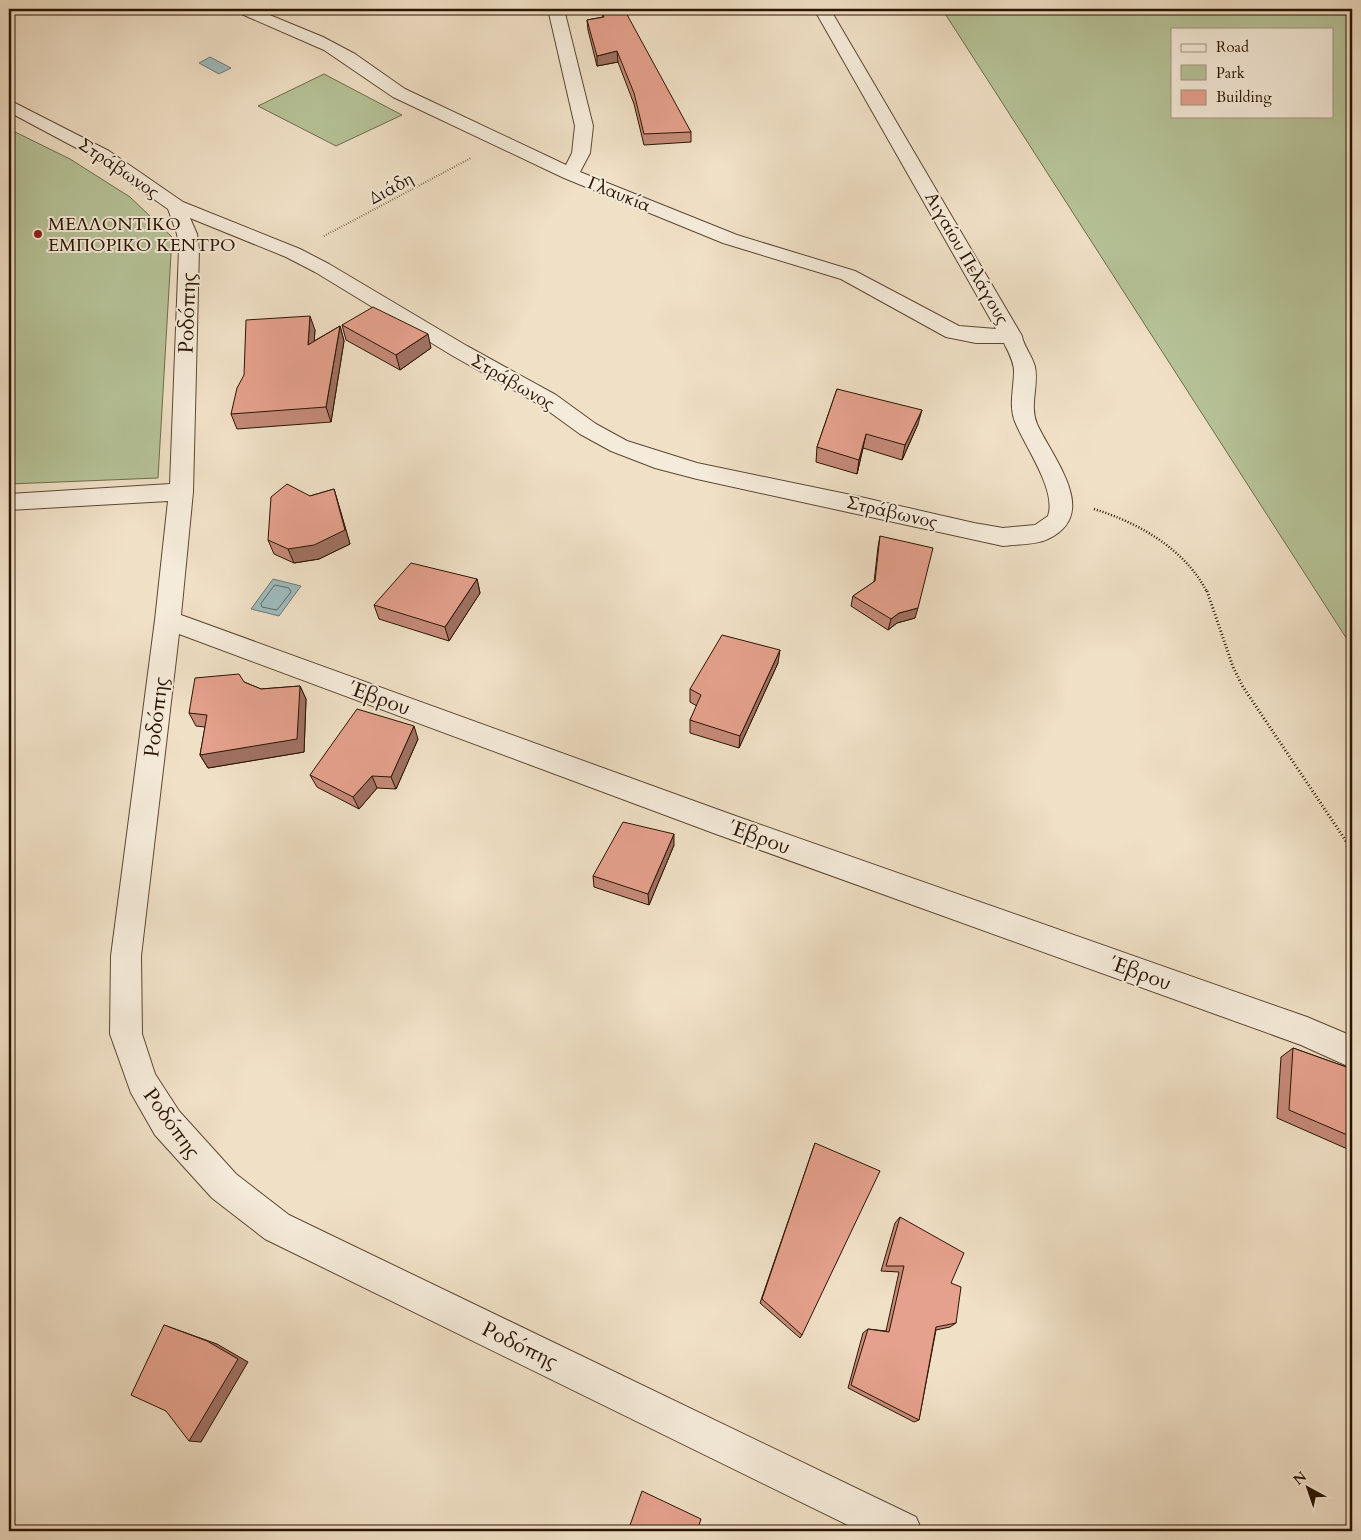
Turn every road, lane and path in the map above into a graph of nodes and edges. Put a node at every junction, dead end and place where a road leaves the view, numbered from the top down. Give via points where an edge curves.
1 (242, 9) edge
2 (556, 9) edge
3 (822, 9) edge
4 (9, 105) edge
5 (500, 142) junction
6 (570, 174) junction
7 (176, 206) junction
8 (293, 253) junction
9 (1012, 336) junction
10 (180, 492) junction
11 (9, 502) edge
12 (1060, 512) junction
13 (168, 620) junction
14 (1352, 850) edge
15 (1352, 1052) edge
16 (902, 1531) edge

1 - 5 street, Γλαυκία via 329,46 398,94
2 - 6 street via 584,126 581,153
3 - 9 street, Αιγαίου Πελάγους
4 - 7 street, Στράβωνος via 103,155
5 - 6 street, Γλαυκία
5 - 8 path, Διάδη
6 - 9 street, Γλαυκία via 730,239 836,270 953,332
7 - 8 street, Στράβωνος
7 - 10 street, Ροδόπης via 189,249
8 - 12 street, Στράβωνος via 530,389 588,429 638,454 697,471 982,534 1004,537 1030,535 1040,532
9 - 12 street, Αιγαίου Πελάγους via 1025,369 1022,410 1057,484
10 - 11 street
10 - 13 street, Ροδόπης
12 - 14 path via 1116,514 1155,535 1190,566 1211,600 1242,684
13 - 15 street, Έβρου via 717,822 1307,1032
13 - 16 street, Ροδόπης via 126,956 125,1016 126,1034 142,1082 167,1123 224,1186 277,1227

